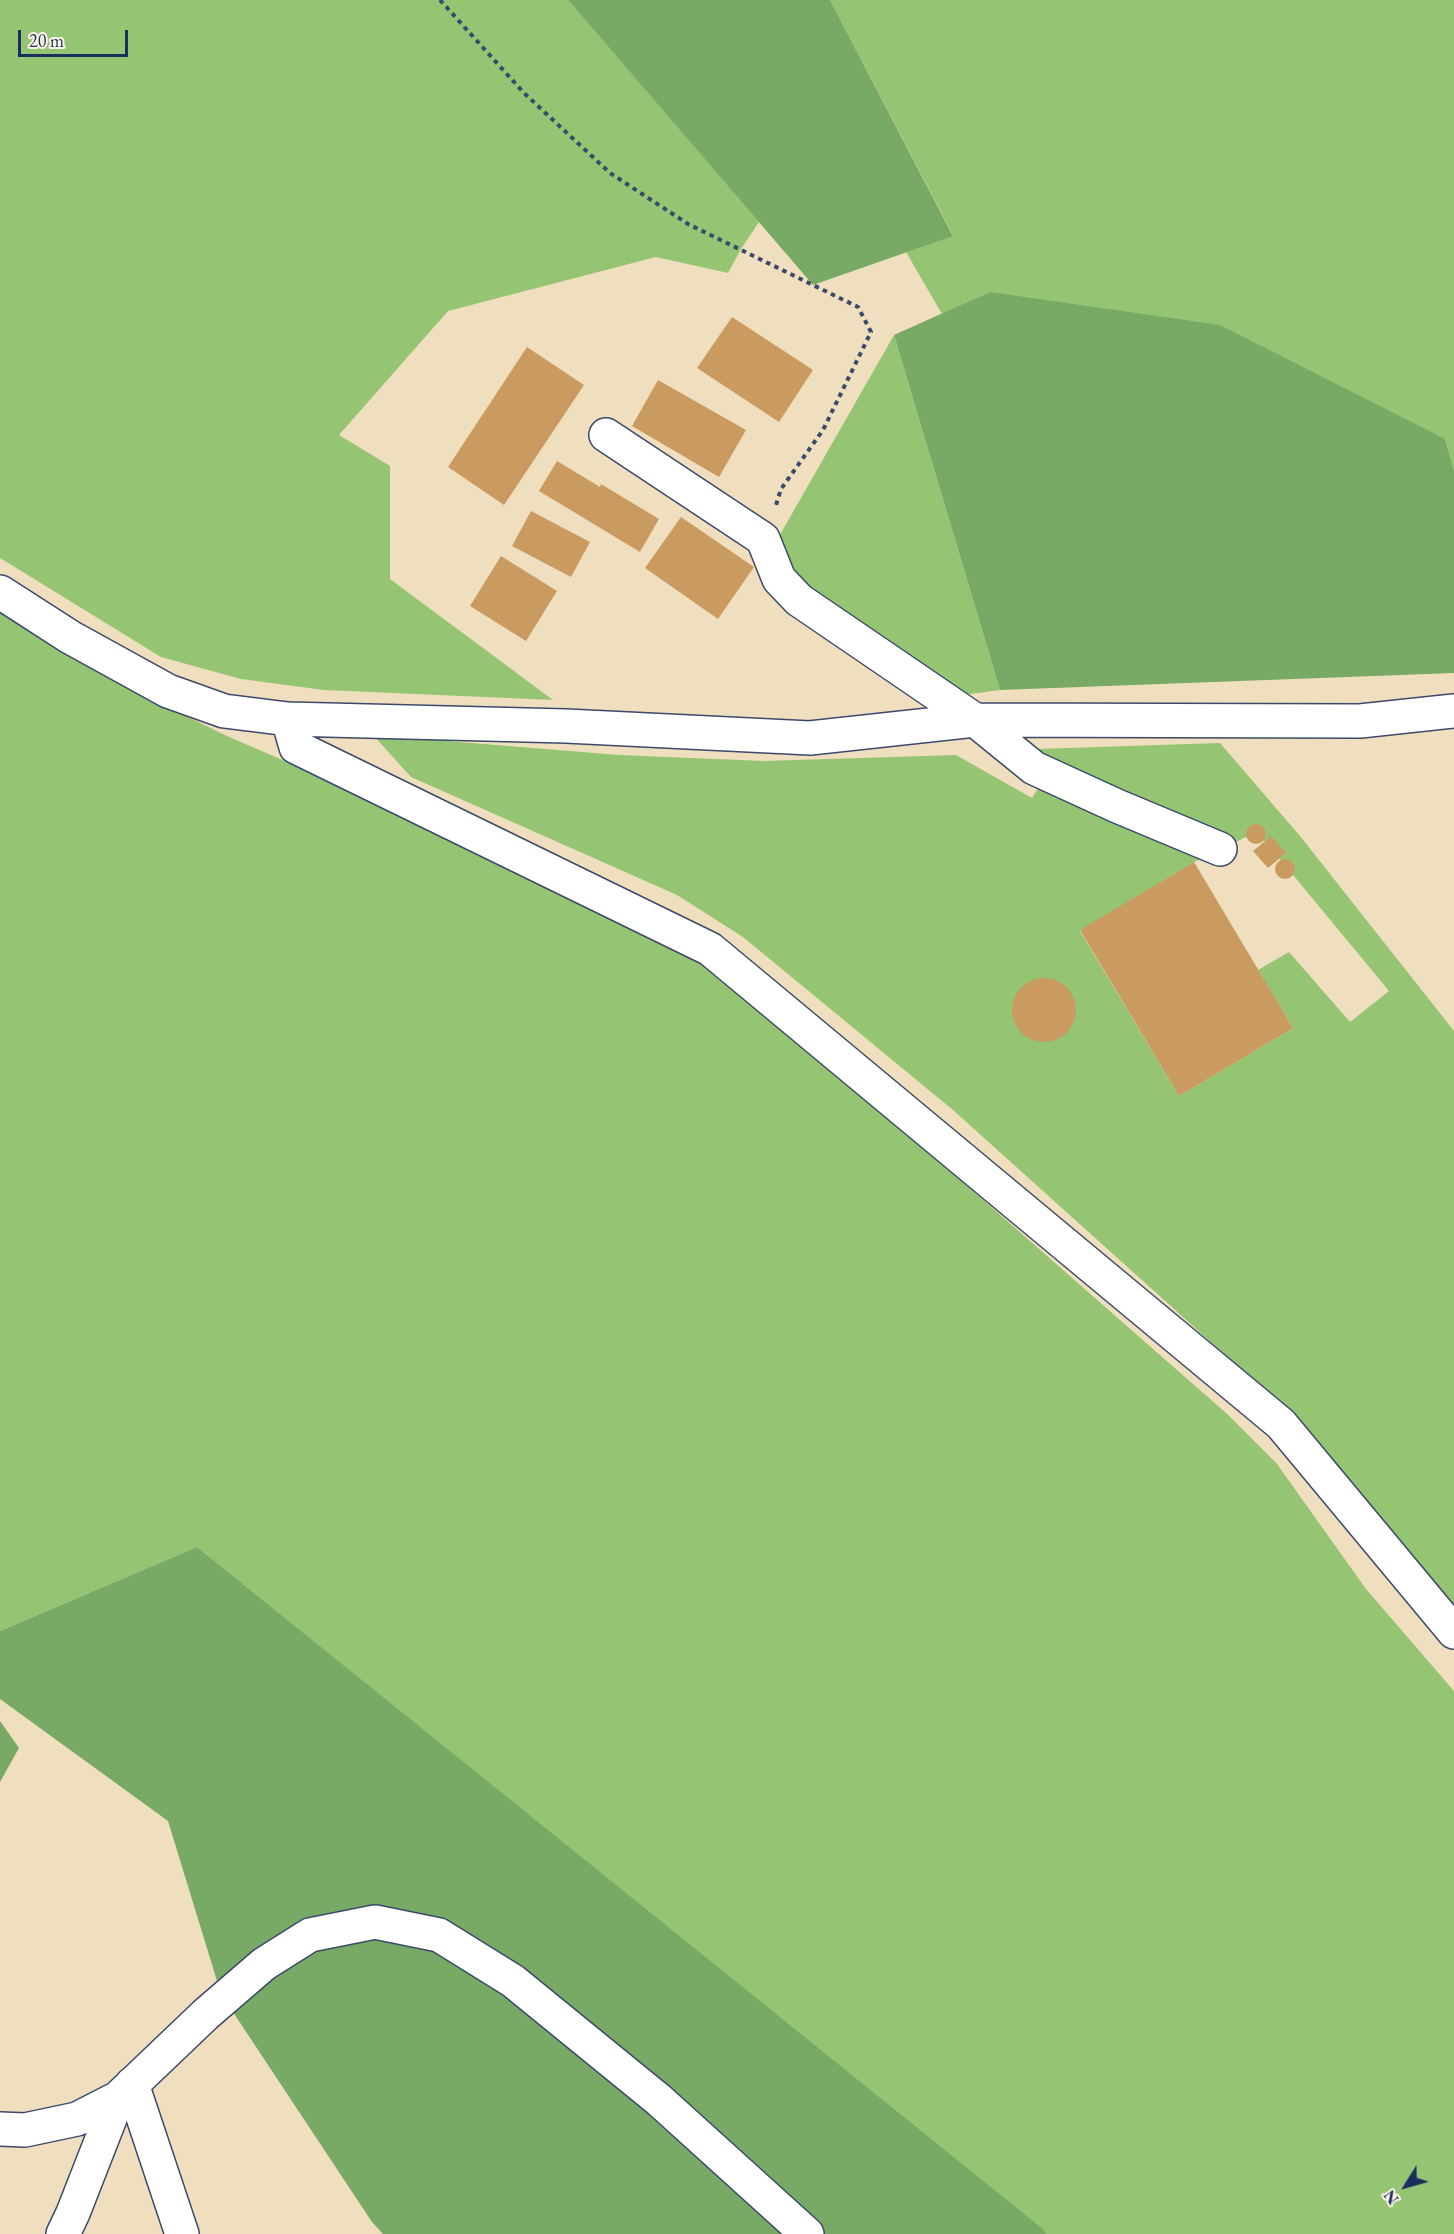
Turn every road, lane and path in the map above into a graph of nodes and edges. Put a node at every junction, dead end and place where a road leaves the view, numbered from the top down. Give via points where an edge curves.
1 (440, 0) edge
2 (606, 435) dead end
3 (763, 539) junction
4 (0, 592) edge
5 (1454, 711) edge
6 (288, 719) junction
7 (975, 720) junction
8 (1220, 849) dead end
9 (1454, 1632) edge
10 (125, 2091) junction
11 (0, 2129) edge
12 (63, 2234) edge
13 (182, 2234) edge
14 (807, 2234) edge

1 - 3 path via 524,93 610,174 688,224 858,307 871,332 823,430 781,489
2 - 3 street
3 - 7 street via 779,579 799,600
4 - 6 street via 70,637 168,691 224,711
5 - 7 street via 1360,721
6 - 7 street via 566,726 810,738
6 - 9 street via 296,747 710,950 1281,1424
7 - 8 street via 1034,768
10 - 11 street via 77,2119 25,2130
10 - 12 street
10 - 13 street
10 - 14 street via 255,1971 310,1935 375,1922 439,1935 513,1981 659,2100

